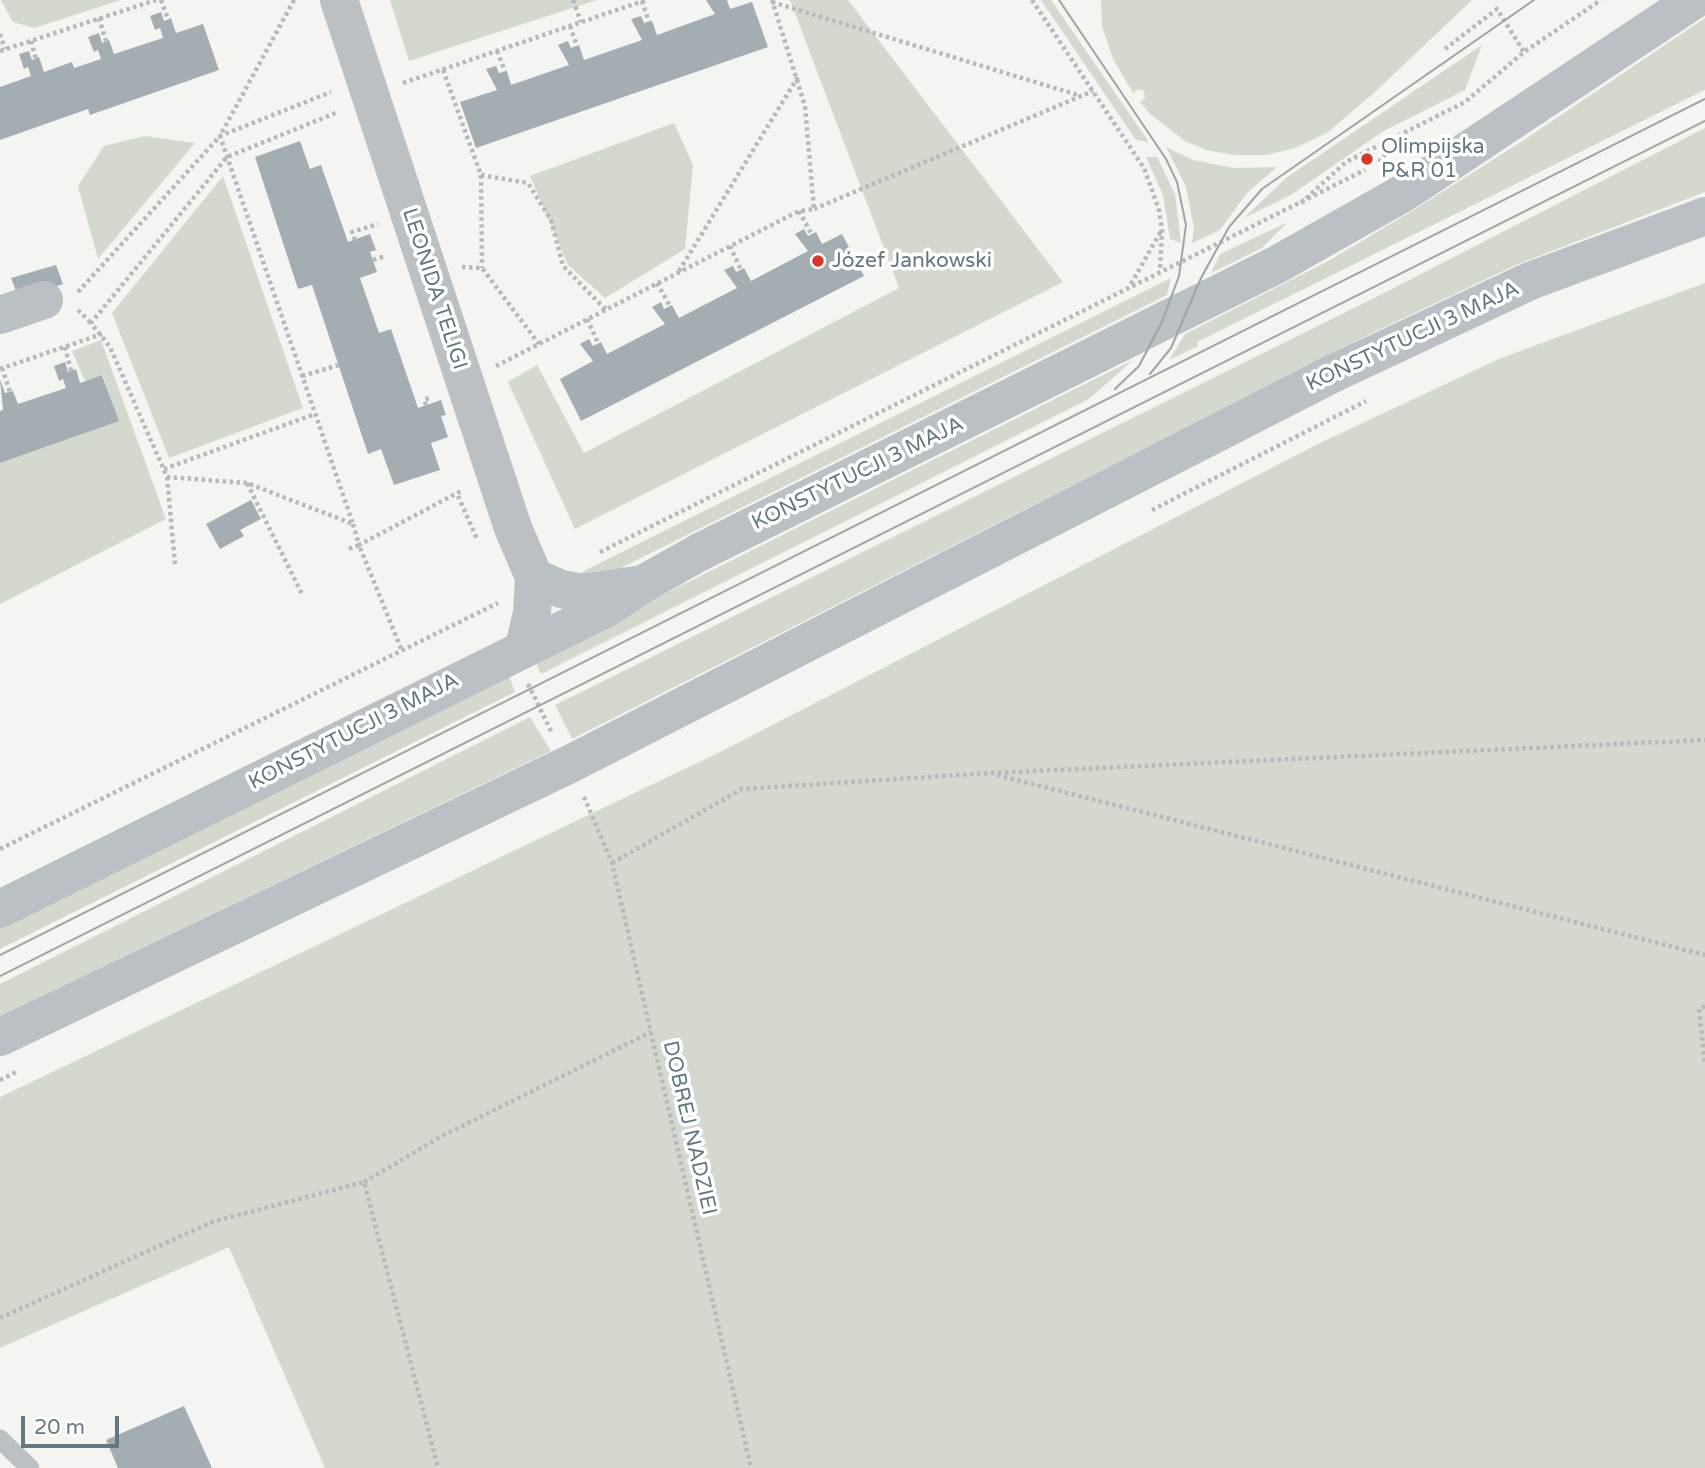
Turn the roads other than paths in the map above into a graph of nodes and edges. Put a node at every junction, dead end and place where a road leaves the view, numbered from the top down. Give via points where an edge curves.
1 (339, 0) edge
2 (1694, 0) edge
3 (1705, 216) edge
4 (44, 300) road end
5 (0, 314) edge
6 (534, 577) junction
7 (643, 584) junction
8 (518, 650) junction
9 (0, 909) edge
10 (0, 1037) edge
11 (0, 1439) edge
12 (30, 1468) edge

1 - 6 street, LEONIDA TELIGI via 513,528
2 - 7 street, KONSTYTUCJI 3 MAJA via 1405,192 1311,246
3 - 10 street, KONSTYTUCJI 3 MAJA via 1530,281 1332,374 576,782
4 - 5 street
6 - 7 street via 576,593
6 - 8 street, LEONIDA TELIGI via 532,613
7 - 8 street, KONSTYTUCJI 3 MAJA via 607,608
8 - 9 street, KONSTYTUCJI 3 MAJA
11 - 12 lane

